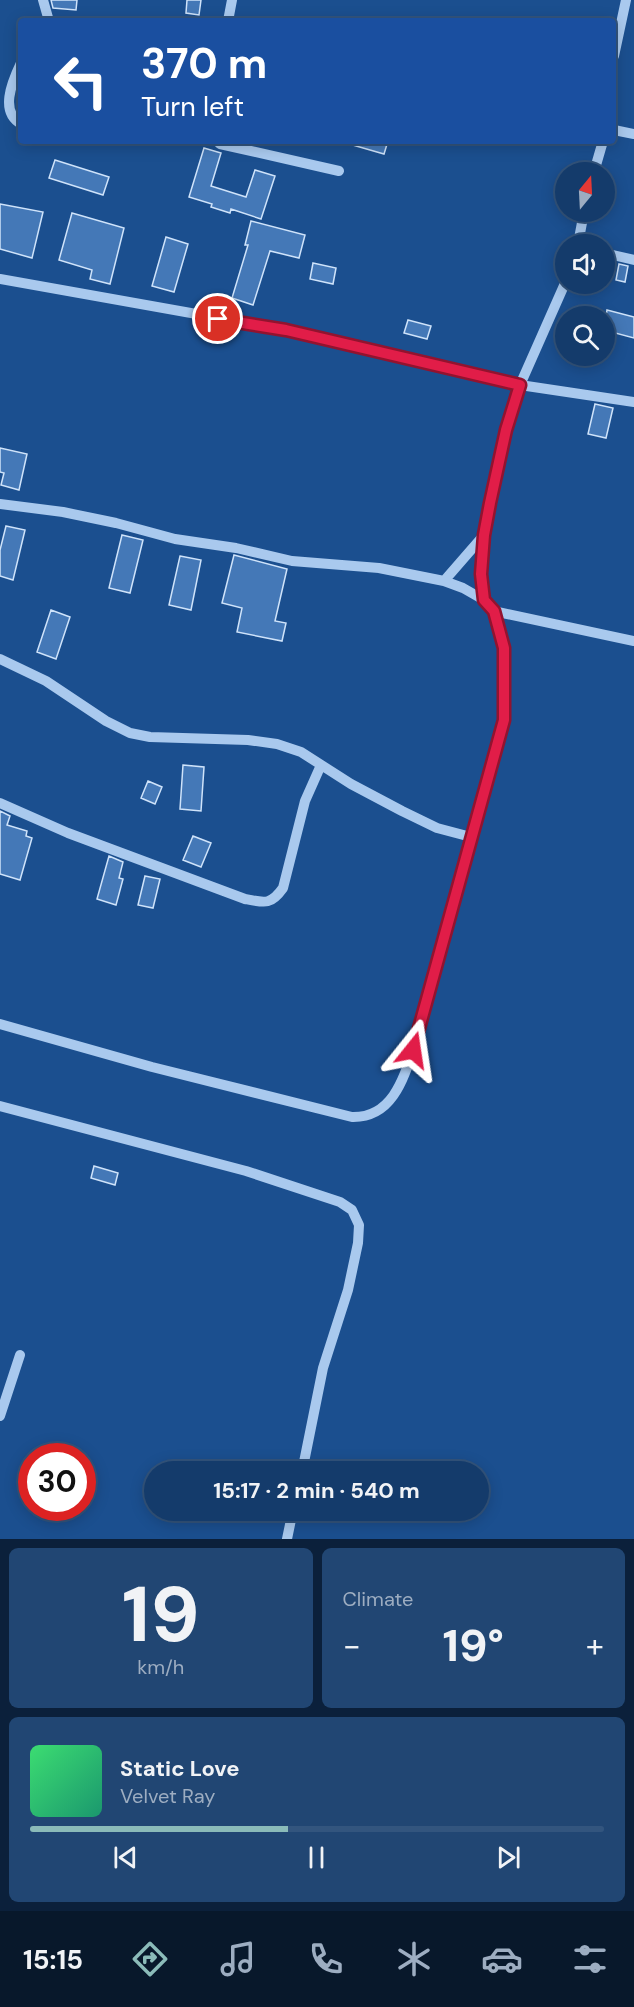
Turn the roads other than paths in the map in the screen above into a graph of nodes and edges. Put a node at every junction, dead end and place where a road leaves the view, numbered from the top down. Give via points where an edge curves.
1 (43, 0) edge
2 (231, 0) edge
3 (626, 0) edge
4 (48, 18) edge
5 (228, 18) edge
6 (616, 47) edge
7 (18, 70) edge
8 (18, 123) edge
9 (616, 130) edge
10 (634, 134) edge
11 (220, 144) edge
12 (602, 144) edge
13 (597, 162) edge
14 (339, 171) dead end
15 (615, 256) edge
16 (634, 260) edge
17 (0, 279) edge
18 (560, 294) edge
19 (520, 385) junction
20 (634, 402) edge
21 (0, 504) edge
22 (484, 535) junction
23 (444, 581) junction
24 (484, 600) junction
25 (494, 611) junction
26 (634, 641) edge
27 (0, 659) edge
28 (321, 765) junction
29 (0, 803) edge
30 (471, 837) junction
31 (0, 1024) edge
32 (0, 1106) edge
33 (20, 1355) dead end
34 (0, 1416) edge
35 (304, 1461) edge
36 (291, 1521) edge
37 (287, 1539) edge

1 - 4 street
2 - 5 street
3 - 6 street
7 - 8 street via 6,106 6,114
9 - 10 street
11 - 14 street
12 - 13 street
15 - 16 street
17 - 19 street via 286,330
18 - 19 street
19 - 20 street
19 - 22 street via 506,430
21 - 23 street via 63,512 292,561 379,568
22 - 23 street
22 - 24 street
23 - 24 street
24 - 25 street
25 - 26 street
25 - 30 street via 504,648 504,720
27 - 28 street via 46,681 130,733 277,744 301,752
28 - 29 street via 305,801 283,888 277,897 262,903 68,833
28 - 30 street via 428,824
30 - 31 street via 404,1077 392,1096 365,1118 303,1106
32 - 35 street via 246,1171 340,1202 352,1210 359,1225 358,1243 348,1290 323,1368
33 - 34 street
36 - 37 street

